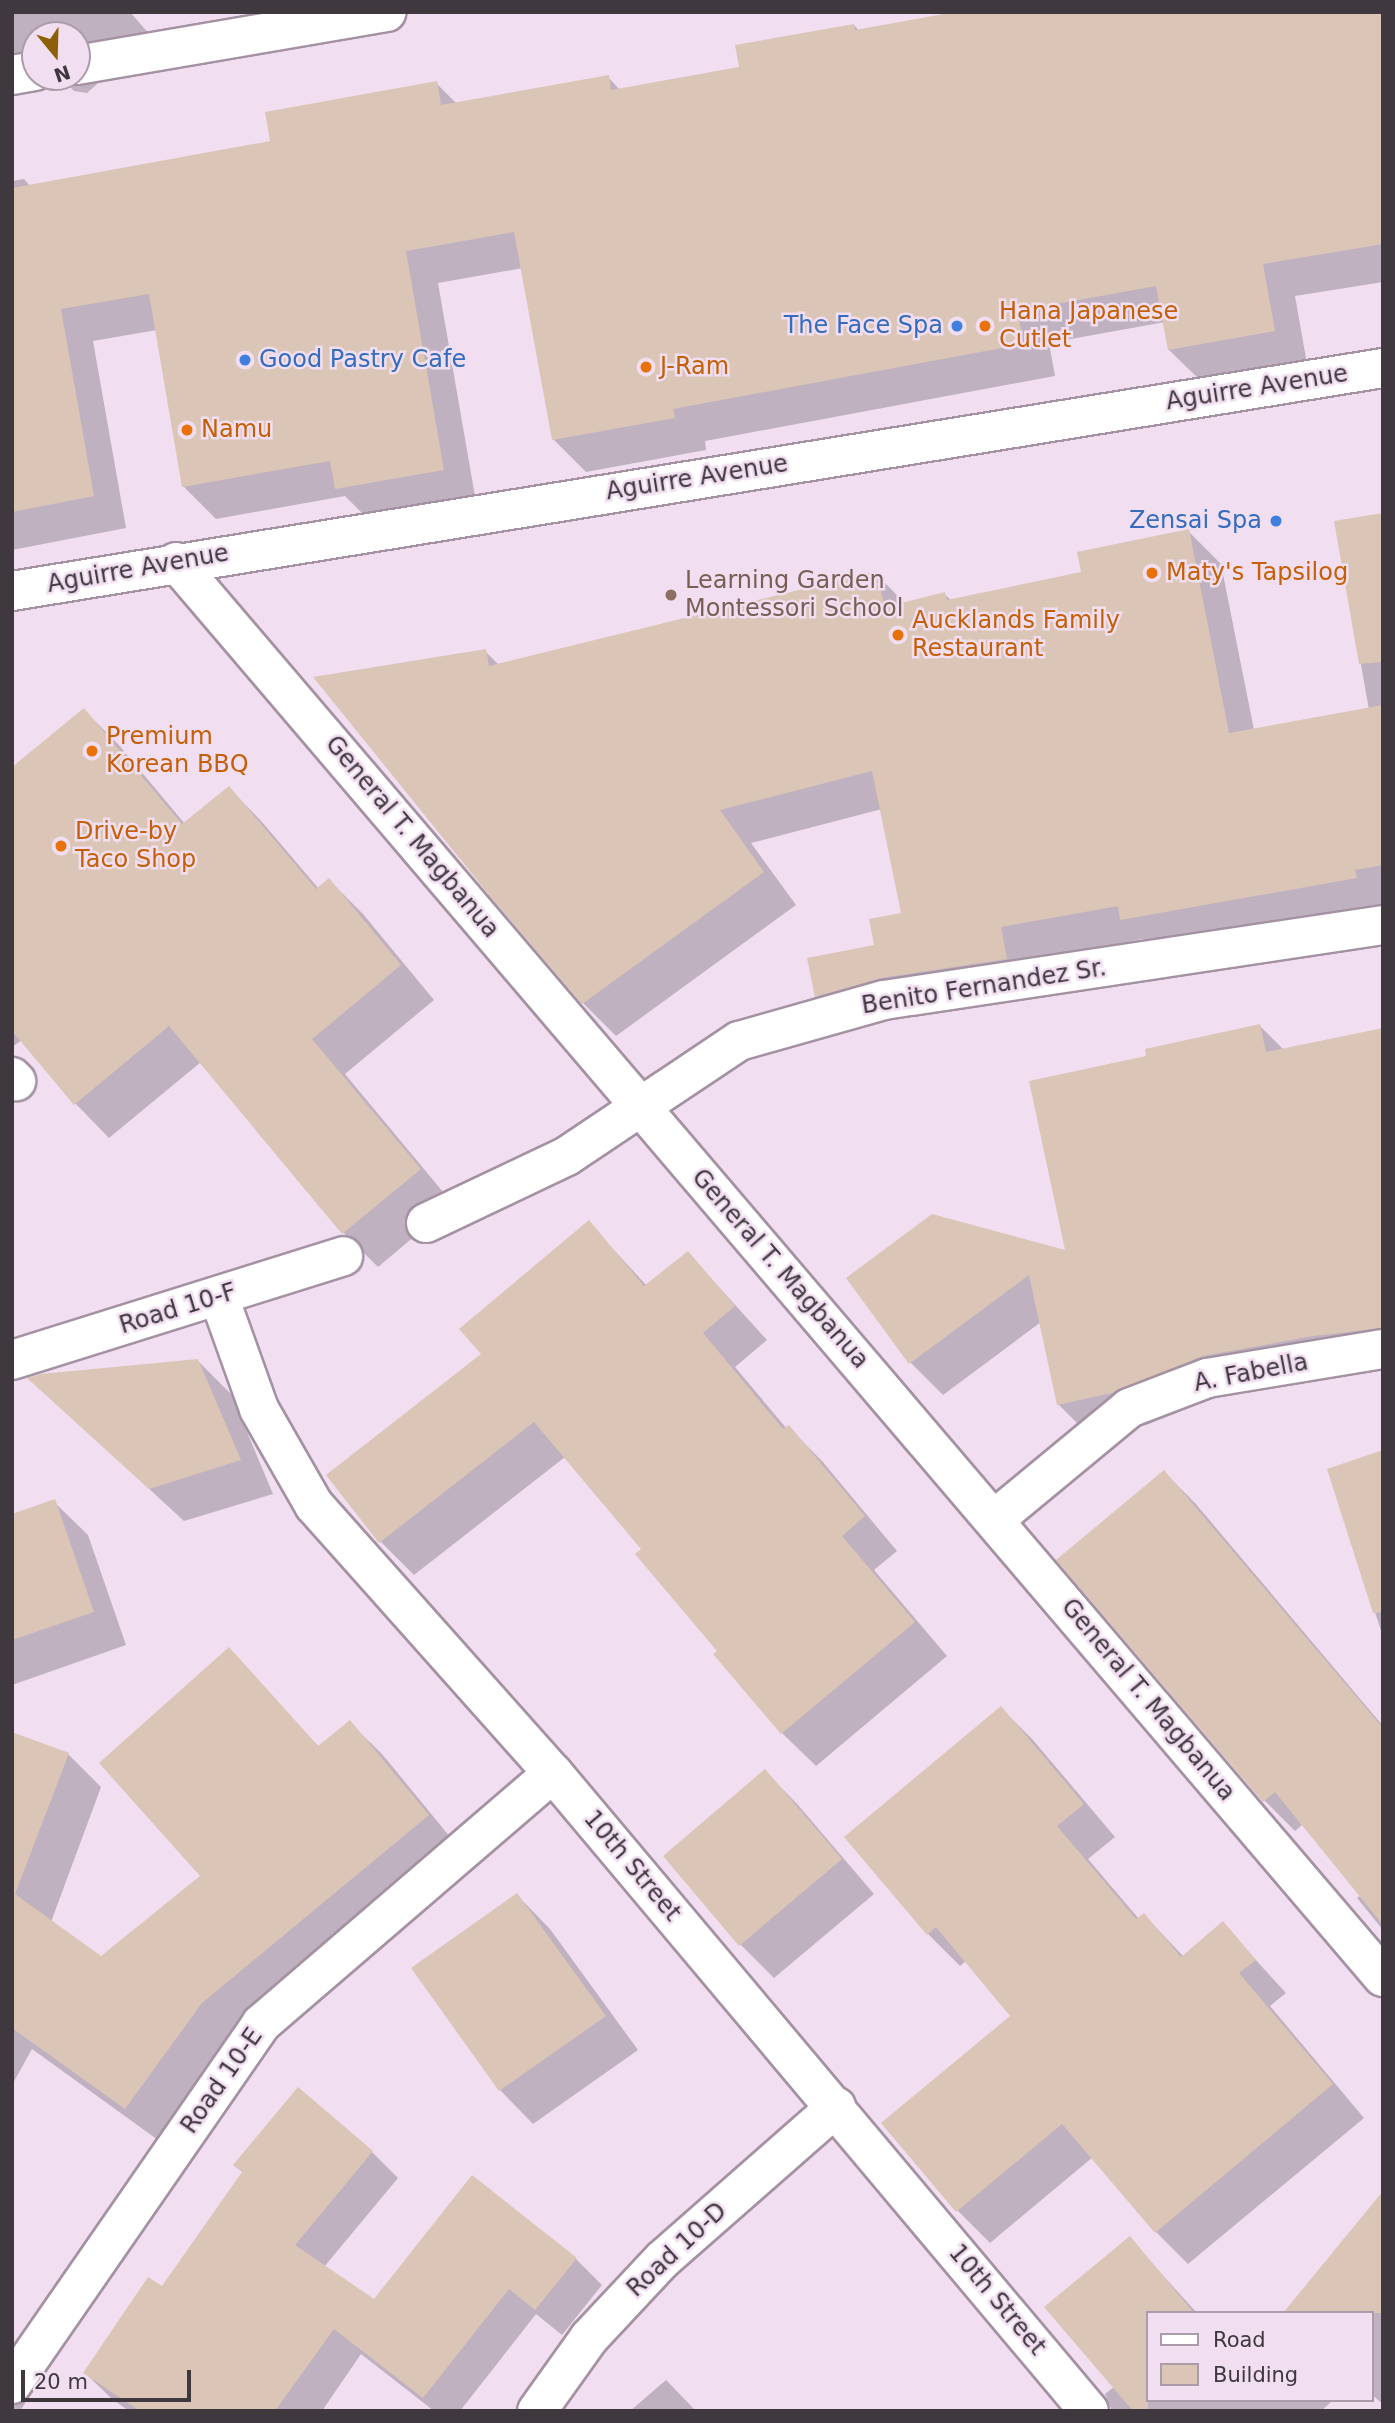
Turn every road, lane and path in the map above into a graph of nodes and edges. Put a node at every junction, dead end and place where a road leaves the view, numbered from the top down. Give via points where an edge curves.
1 (386, 12) edge
2 (239, 25) edge
3 (91, 62) edge
4 (1383, 368) edge
5 (176, 562) junction
6 (12, 591) edge
7 (1383, 925) edge
8 (642, 1108) junction
9 (426, 1223) dead end
10 (343, 1256) dead end
11 (219, 1297) junction
12 (1383, 1349) edge
13 (12, 1360) edge
14 (995, 1518) junction
15 (553, 1773) junction
16 (1383, 1977) edge
17 (836, 2107) junction
18 (12, 2384) edge
19 (537, 2411) edge
20 (1088, 2411) edge

1 - 2 street
2 - 3 street
4 - 5 street, Aguirre Avenue
5 - 6 street, Aguirre Avenue
5 - 8 street, General T. Magbanua
7 - 8 street, Benito Fernandez Sr. via 884,1000 739,1041
8 - 9 street, Benito Fernandez Sr. via 566,1156
8 - 14 street, General T. Magbanua
10 - 11 street, Road 10-F
11 - 13 street, Road 10-F
11 - 15 street, 10th Street via 259,1409 314,1505
12 - 14 street, A. Fabella via 1207,1378 1129,1408
14 - 16 street, General T. Magbanua
15 - 17 street, 10th Street
15 - 18 street, Road 10-E via 261,2024
17 - 19 street, Road 10-D via 662,2260 589,2338
17 - 20 street, 10th Street

